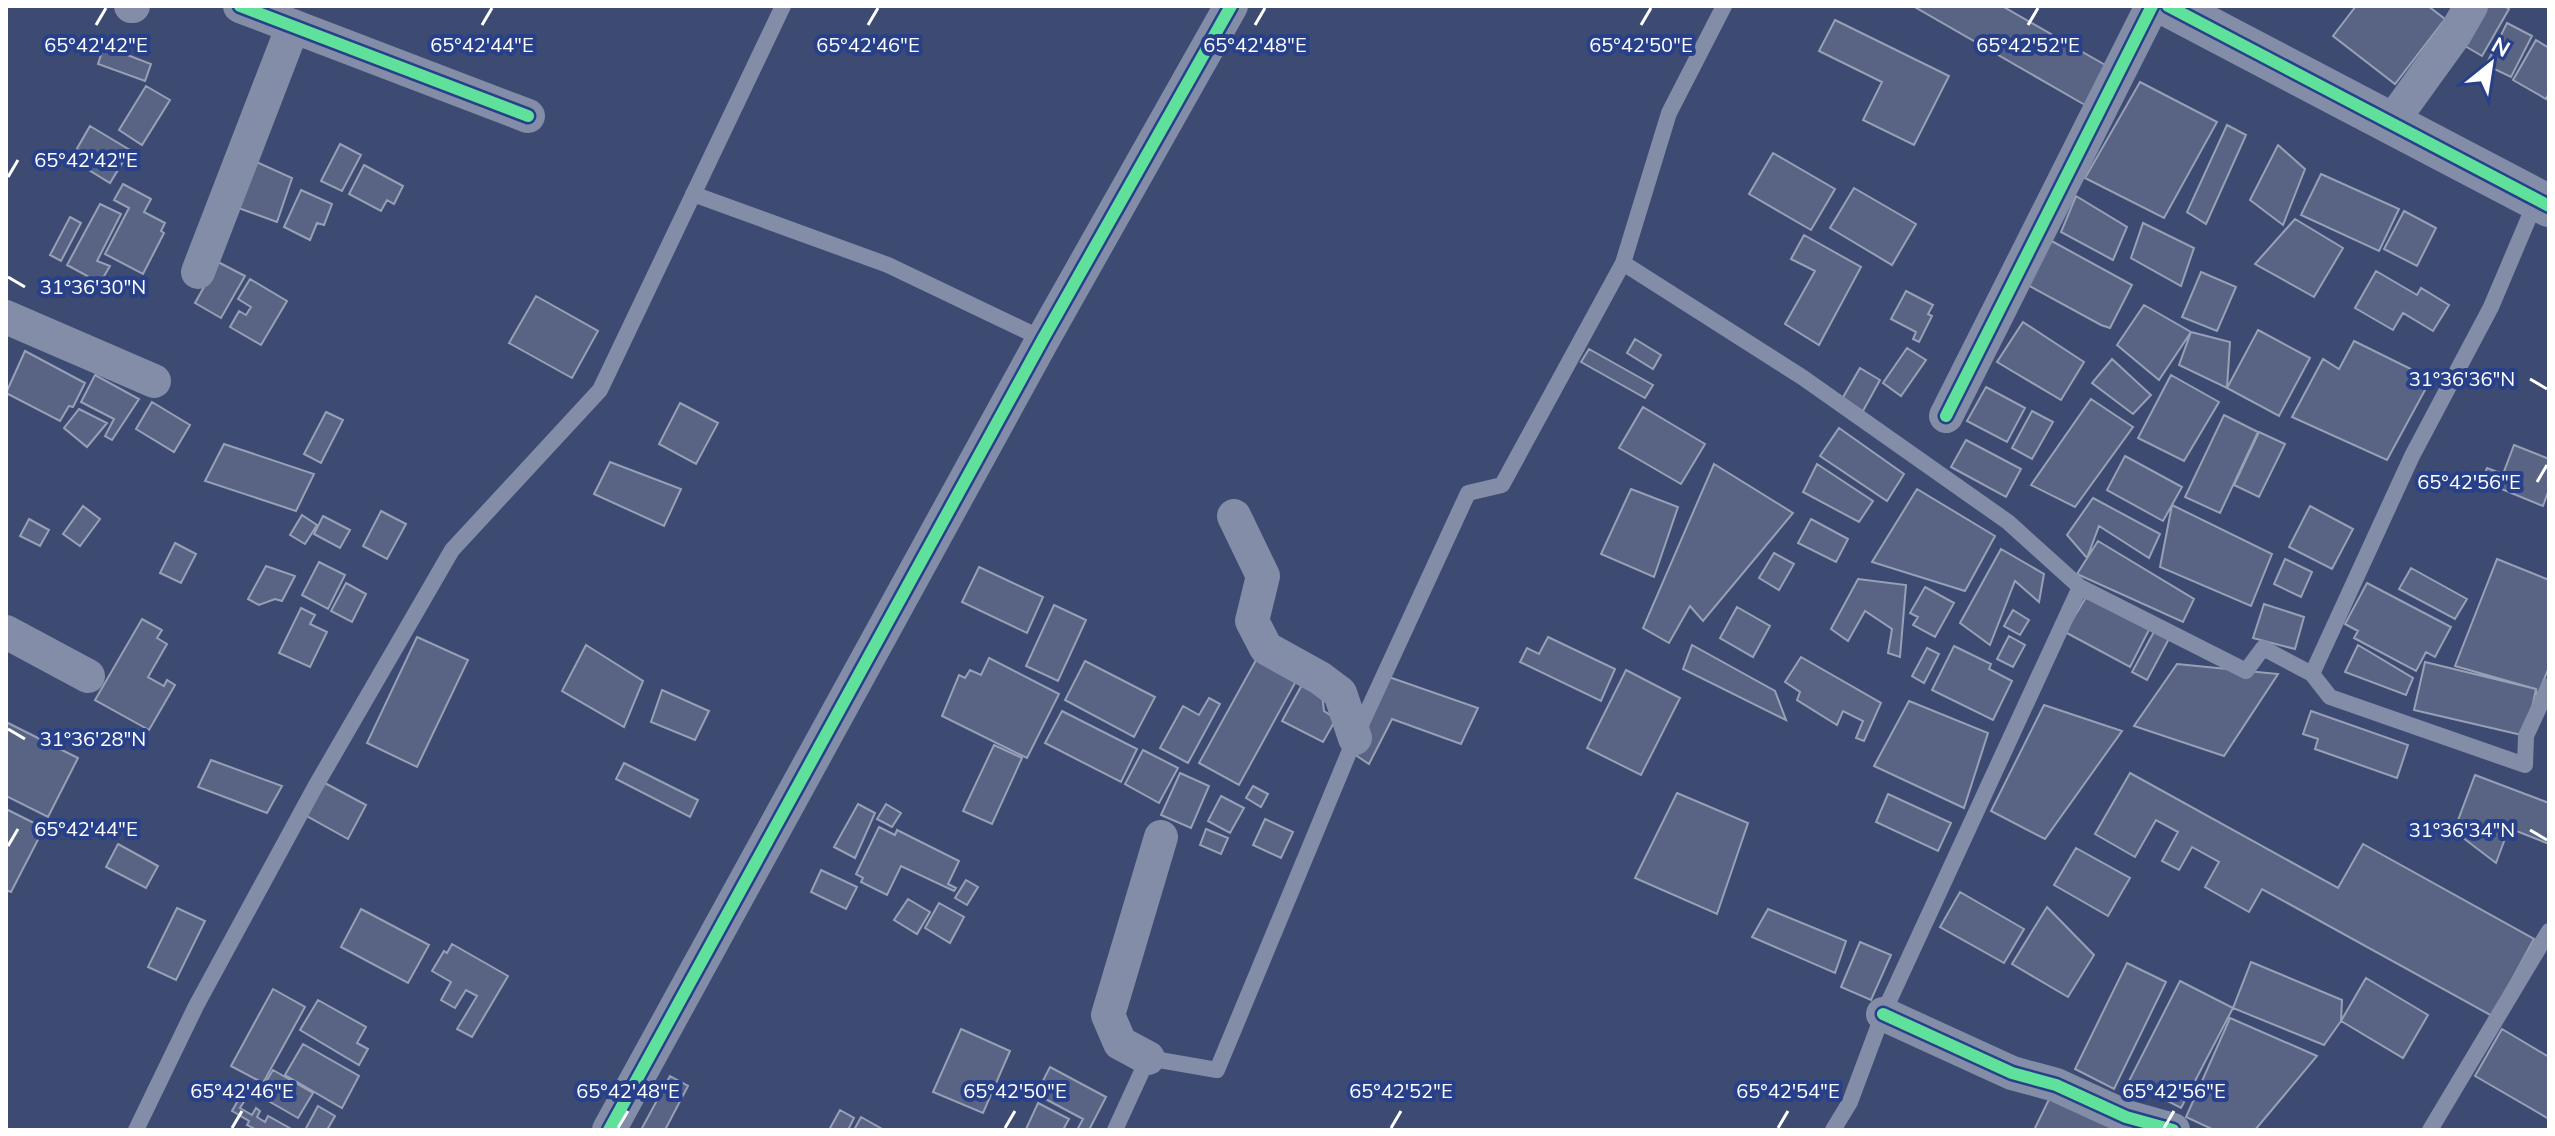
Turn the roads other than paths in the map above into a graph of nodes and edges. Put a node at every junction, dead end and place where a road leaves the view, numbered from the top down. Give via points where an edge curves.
1 (240, 6) edge
2 (783, 6) edge
3 (1231, 6) edge
4 (1724, 6) edge
5 (2152, 6) edge
6 (2168, 6) edge
7 (2471, 6) edge
8 (293, 26) junction
9 (528, 116) dead end
10 (2390, 124) junction
11 (693, 194) junction
12 (2542, 203) edge
13 (1623, 263) junction
14 (198, 272) dead end
15 (6, 317) edge
16 (1043, 339) junction
17 (154, 381) dead end
18 (1946, 416) dead end
19 (1234, 516) dead end
20 (2080, 587) junction
21 (6, 632) edge
22 (2312, 674) junction
23 (88, 676) dead end
24 (2549, 686) edge
25 (1355, 738) junction
26 (1161, 837) dead end
27 (2549, 931) edge
28 (1883, 1014) junction
29 (1148, 1058) junction
30 (136, 1130) edge
31 (609, 1130) edge
32 (1115, 1130) edge
33 (1833, 1130) edge
34 (2173, 1130) edge
35 (2430, 1130) edge

1 - 8 street
2 - 11 lane
3 - 16 street
4 - 13 lane via 1669,113
5 - 18 street
6 - 10 street
7 - 10 street
8 - 9 street
8 - 14 street
10 - 12 street
11 - 16 lane via 888,265
11 - 30 lane via 600,390 452,550 218,965
12 - 22 lane via 2412,456
13 - 20 lane via 1802,377 2008,522
13 - 25 lane via 1502,485 1468,493
15 - 17 street
16 - 31 street
19 - 25 street via 1263,576 1252,621 1266,648 1340,693
20 - 22 lane via 2246,671 2263,648
20 - 28 lane
21 - 23 street
22 - 24 lane via 2330,697 2525,765 2526,736
25 - 29 lane via 1217,1070
26 - 29 street via 1108,1015 1120,1043
27 - 35 lane
28 - 33 lane via 1850,1102
28 - 34 street via 2012,1073
29 - 32 lane

